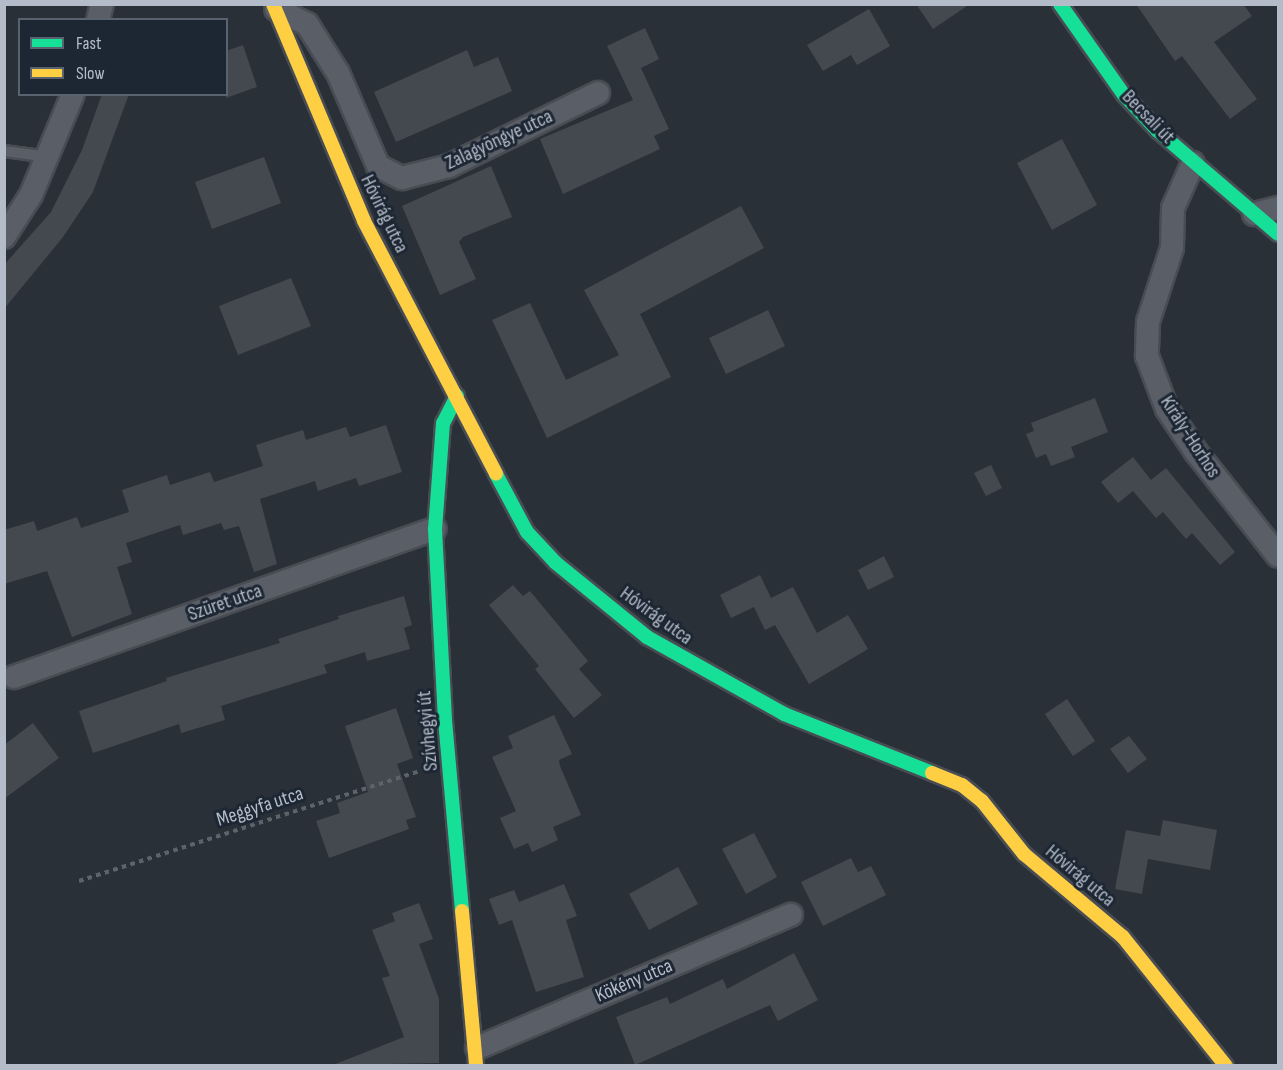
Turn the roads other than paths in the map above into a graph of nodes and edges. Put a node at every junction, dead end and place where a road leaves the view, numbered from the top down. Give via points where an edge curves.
1 (1060, 4) edge
2 (274, 7) edge
3 (598, 93) dead end
4 (72, 96) edge
5 (4, 151) edge
6 (49, 158) junction
7 (1193, 163) junction
8 (1278, 208) edge
9 (1254, 214) junction
10 (1278, 234) edge
11 (4, 237) edge
12 (457, 396) junction
13 (435, 529) junction
14 (1278, 556) edge
15 (14, 678) dead end
16 (791, 915) dead end
17 (476, 1057) edge
18 (1227, 1065) edge

1 - 7 street, Becsali út via 1124,95
2 - 3 street, Zalagyöngye utca via 307,24 338,73 378,166 402,178 449,166
2 - 12 street, Hóvirág utca via 364,221
4 - 6 street
5 - 6 lane
6 - 11 street
7 - 9 street, Becsali út
7 - 14 street, Király-Horhos via 1173,208 1172,248 1148,322 1147,356 1173,417
8 - 9 street
9 - 10 street, Becsali út
12 - 13 street, Szívhegyi út via 443,423
12 - 18 street, Hóvirág utca via 527,532 573,577 647,637 706,673 784,714 962,785 982,801 1024,854 1123,937
13 - 15 street, Szüret utca
13 - 17 street, Szívhegyi út via 449,761
16 - 17 street, Kökény utca

